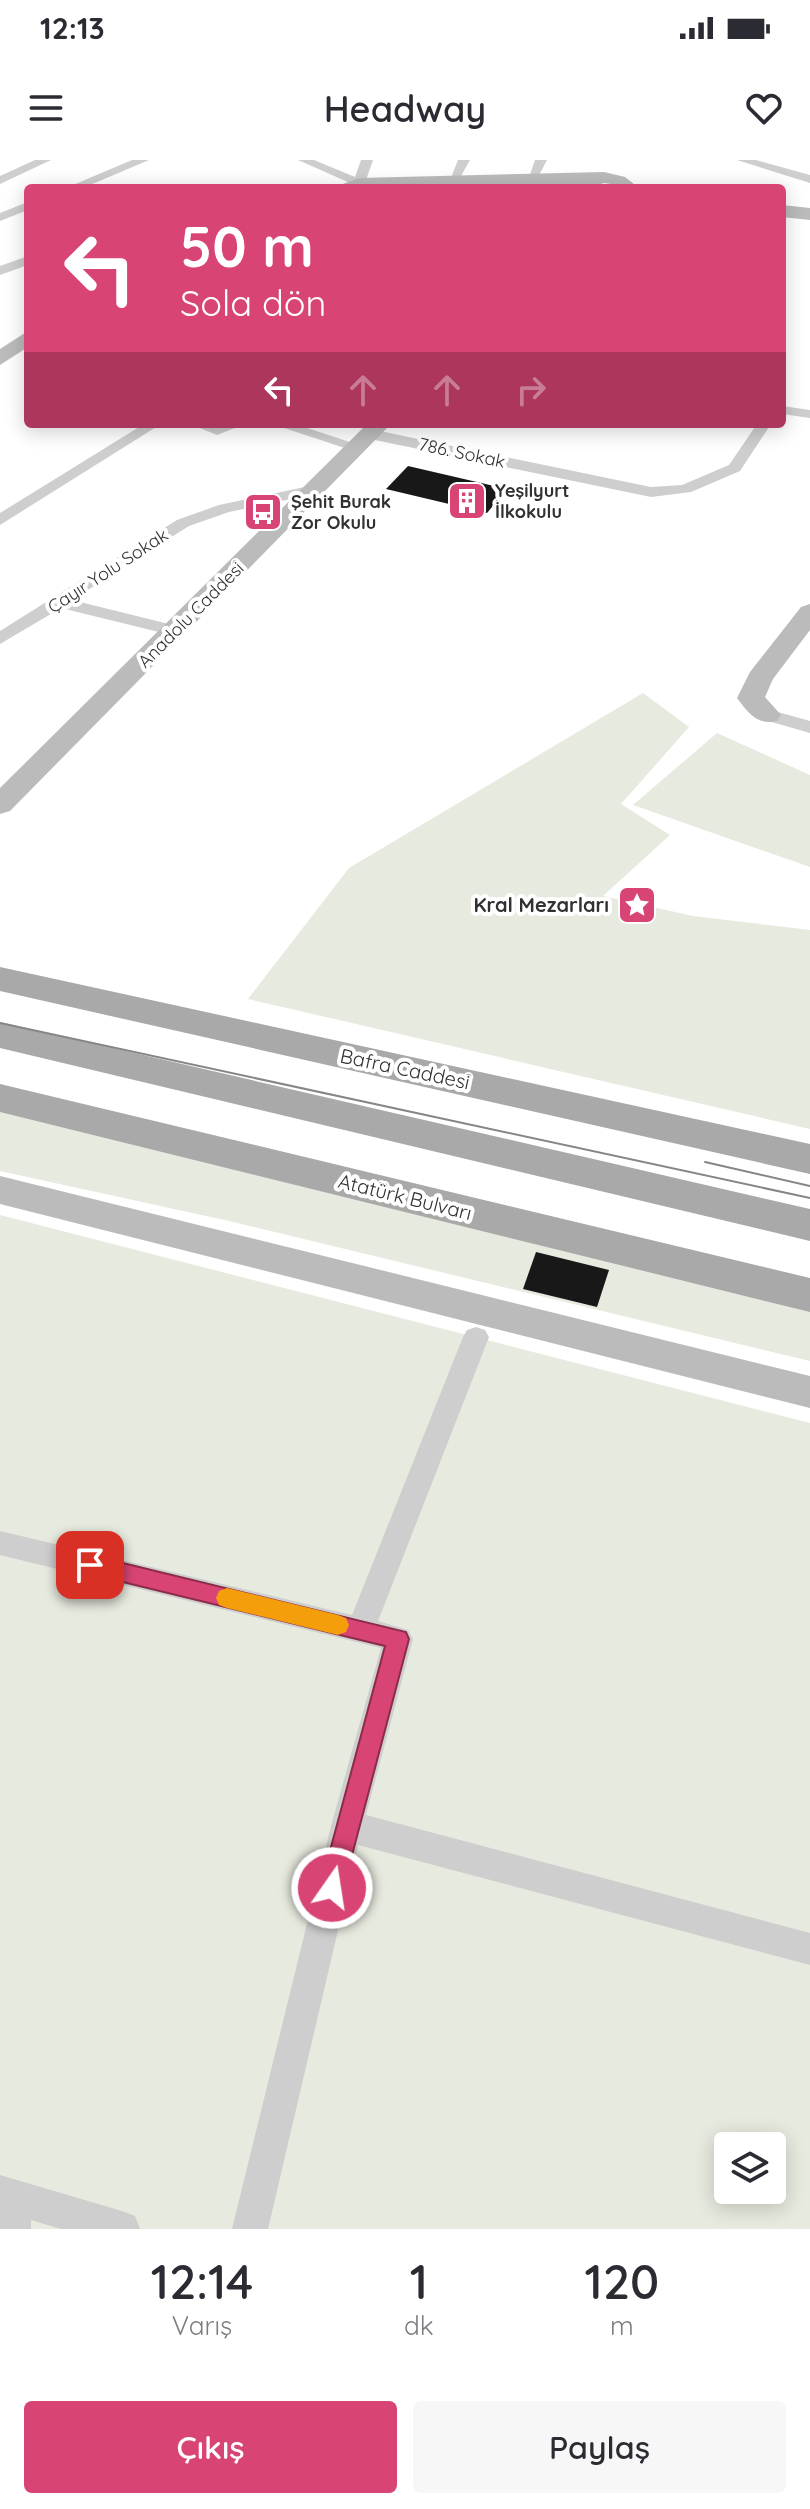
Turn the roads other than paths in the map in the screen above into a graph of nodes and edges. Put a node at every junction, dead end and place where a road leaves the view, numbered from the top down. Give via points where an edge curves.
1 (45, 160) edge
2 (143, 160) edge
3 (304, 160) edge
4 (367, 160) edge
5 (464, 160) edge
6 (541, 160) edge
7 (603, 160) edge
8 (615, 160) edge
9 (743, 160) edge
10 (810, 179) edge
11 (0, 180) edge
12 (536, 180) junction
13 (452, 182) junction
14 (82, 184) edge
15 (346, 184) edge
16 (351, 184) edge
17 (401, 184) edge
18 (583, 184) edge
19 (624, 184) edge
20 (810, 201) edge
21 (786, 204) edge
22 (24, 208) edge
23 (786, 211) edge
24 (810, 214) edge
25 (0, 217) edge
26 (24, 262) edge
27 (5, 269) edge
28 (24, 340) edge
29 (0, 359) edge
30 (786, 410) edge
31 (810, 414) edge
32 (148, 428) edge
33 (312, 428) edge
34 (761, 428) edge
35 (369, 435) edge
36 (314, 490) junction
37 (1, 519) edge
38 (62, 603) junction
39 (807, 625) edge
40 (175, 631) junction
41 (0, 639) edge
42 (767, 715) joint
43 (810, 727) edge
44 (12, 787) edge
45 (0, 805) edge
46 (0, 979) edge
47 (0, 1002) edge
48 (0, 1035) edge
49 (0, 1098) edge
50 (810, 1159) edge
51 (810, 1176) edge
52 (2, 1191) edge
53 (810, 1225) edge
54 (810, 1295) edge
55 (476, 1337) dead end
56 (810, 1392) edge
57 (0, 1543) edge
58 (360, 1631) junction
59 (347, 1826) junction
60 (810, 1949) edge
61 (8, 2206) edge
62 (122, 2229) edge
63 (250, 2229) edge

1 - 11 street
2 - 14 street
3 - 15 street
4 - 16 street
5 - 13 street
6 - 12 street
7 - 18 main road
8 - 19 main road
9 - 10 street
12 - 13 main road
12 - 18 main road
13 - 17 main road
18 - 19 main road
20 - 21 main road
22 - 25 street
23 - 24 main road
26 - 27 street
28 - 29 main road
30 - 31 street
32 - 37 street
33 - 35 street, 786. Sokak
34 - 35 street, 786. Sokak via 735,468 685,489 651,492
35 - 36 main road, Anadolu Caddesi
36 - 38 street, Çayır Yolu Sokak via 225,508 183,523
36 - 40 main road, Anadolu Caddesi
38 - 40 street
38 - 41 street, Çayır Yolu Sokak
39 - 42 main road via 760,678 751,698
40 - 44 main road, Anadolu Caddesi
42 - 43 street
44 - 45 main road, Anadolu Caddesi
46 - 50 main road, Bafra Caddesi
47 - 51 main road, Bafra Caddesi
48 - 53 main road
49 - 54 main road, Atatürk Bulvarı
52 - 56 main road
55 - 58 street
57 - 58 street
58 - 59 street via 398,1639
59 - 60 street
59 - 63 street
61 - 62 street

